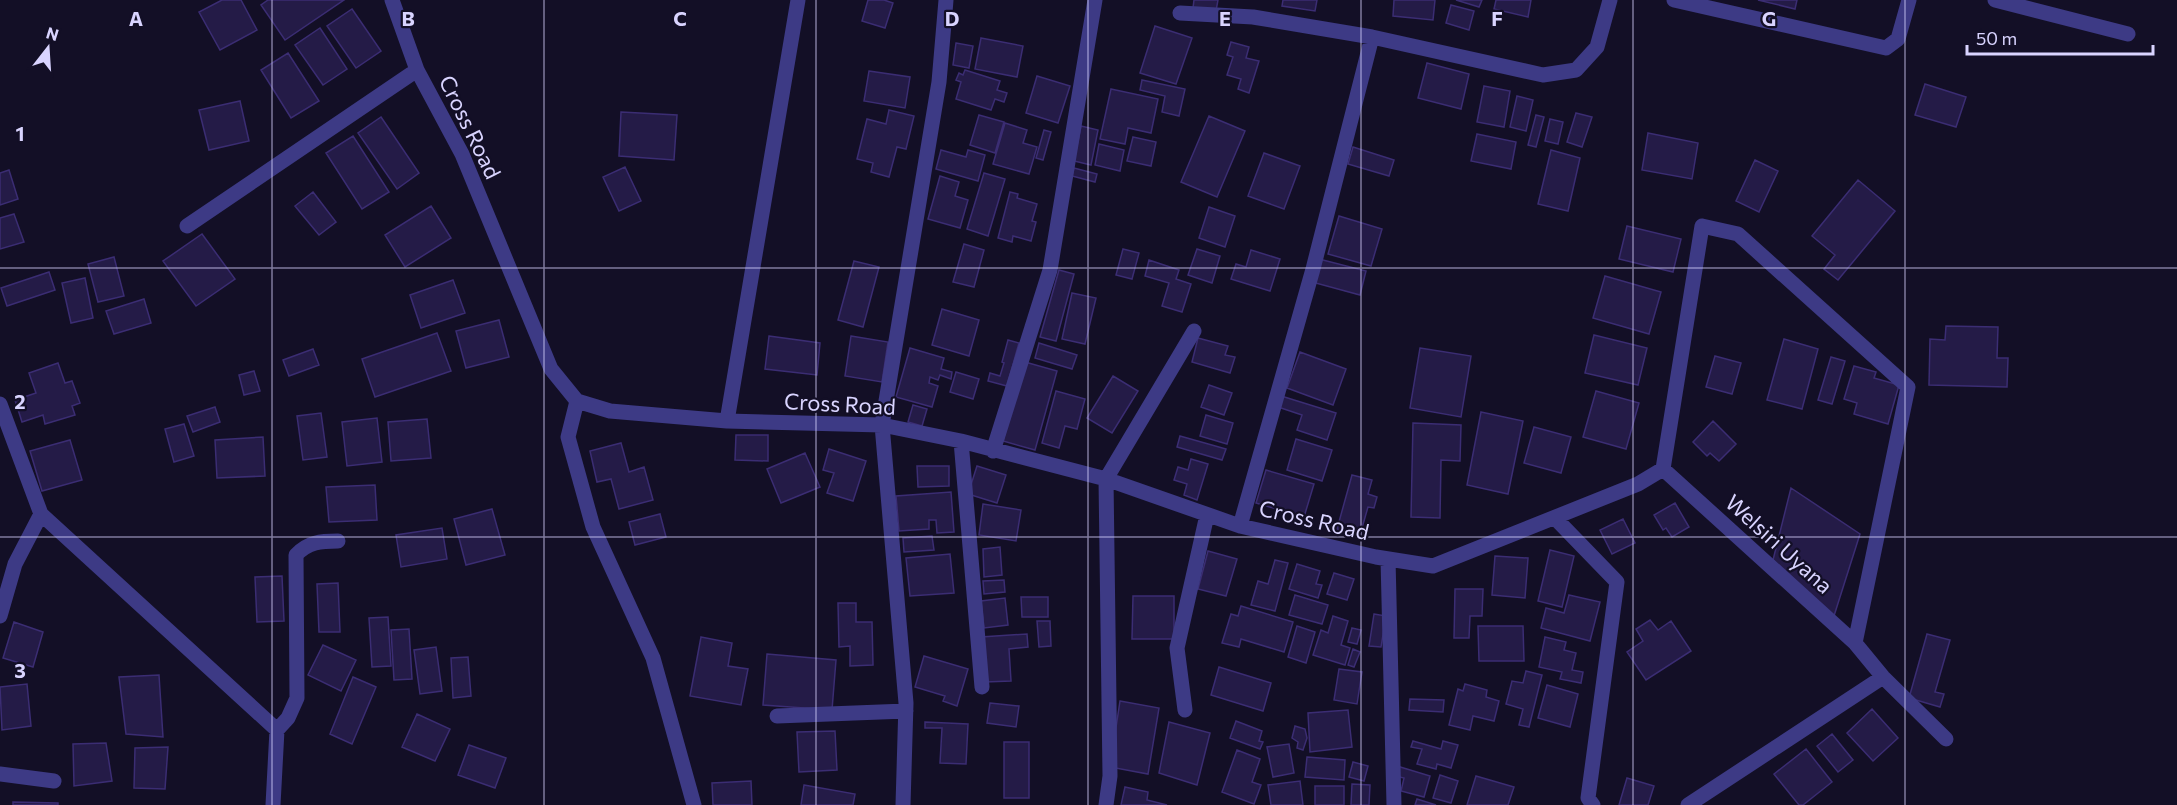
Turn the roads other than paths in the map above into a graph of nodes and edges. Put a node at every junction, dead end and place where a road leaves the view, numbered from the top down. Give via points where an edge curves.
1 (392, 0) edge
2 (798, 0) edge
3 (946, 0) edge
4 (1095, 0) edge
5 (1611, 0) edge
6 (1674, 0) edge
7 (1909, 0) edge
8 (1995, 0) edge
9 (1180, 13) dead end
10 (2128, 34) dead end
11 (1372, 37) junction
12 (417, 70) junction
13 (187, 226) dead end
14 (1194, 331) dead end
15 (577, 401) junction
16 (0, 404) edge
17 (727, 421) junction
18 (882, 425) junction
19 (961, 441) junction
20 (993, 450) junction
21 (1663, 470) junction
22 (1106, 479) junction
23 (41, 514) junction
24 (1207, 515) junction
25 (1555, 518) junction
26 (1240, 526) junction
27 (338, 541) dead end
28 (1388, 559) junction
29 (0, 616) edge
30 (1855, 643) junction
31 (1883, 677) junction
32 (982, 687) dead end
33 (1185, 710) dead end
34 (906, 711) junction
35 (777, 716) dead end
36 (277, 730) junction
37 (1946, 739) dead end
38 (0, 774) edge
39 (54, 781) dead end
40 (273, 805) edge
41 (694, 805) edge
42 (903, 805) edge
43 (1106, 805) edge
44 (1394, 805) edge
45 (1593, 805) edge
46 (1688, 805) edge

1 - 12 street, Cross Road
2 - 17 street
3 - 18 street via 939,82
4 - 20 street via 1050,270
5 - 11 street via 1597,47 1576,70 1543,75
6 - 7 street via 1886,48 1898,39
8 - 10 street
9 - 11 street via 1253,17
11 - 26 street
12 - 13 street
12 - 15 street, Cross Road via 462,154 551,369
14 - 22 street
15 - 17 street, Cross Road via 610,411
15 - 41 street via 568,437 593,527 653,658
16 - 23 street
17 - 18 street, Cross Road
18 - 19 street, Cross Road
18 - 34 street
19 - 20 street, Cross Road
19 - 32 street
20 - 22 street, Cross Road
21 - 25 street
21 - 30 street, Welsiri Uyana
21 - 30 street via 1702,226 1738,234 1908,387
22 - 24 street, Cross Road
22 - 43 street via 1110,776
23 - 29 street via 15,564
23 - 36 street
24 - 26 street, Cross Road
24 - 33 street via 1177,648
25 - 28 street, Cross Road via 1433,566
25 - 45 street via 1617,582 1588,798
26 - 28 street, Cross Road
27 - 36 street via 305,545 296,555 297,698
28 - 44 street
30 - 31 street, Welsiri Uyana
31 - 37 street, Welsiri Uyana
31 - 46 street
34 - 35 street
34 - 42 street
36 - 40 street
38 - 39 street

